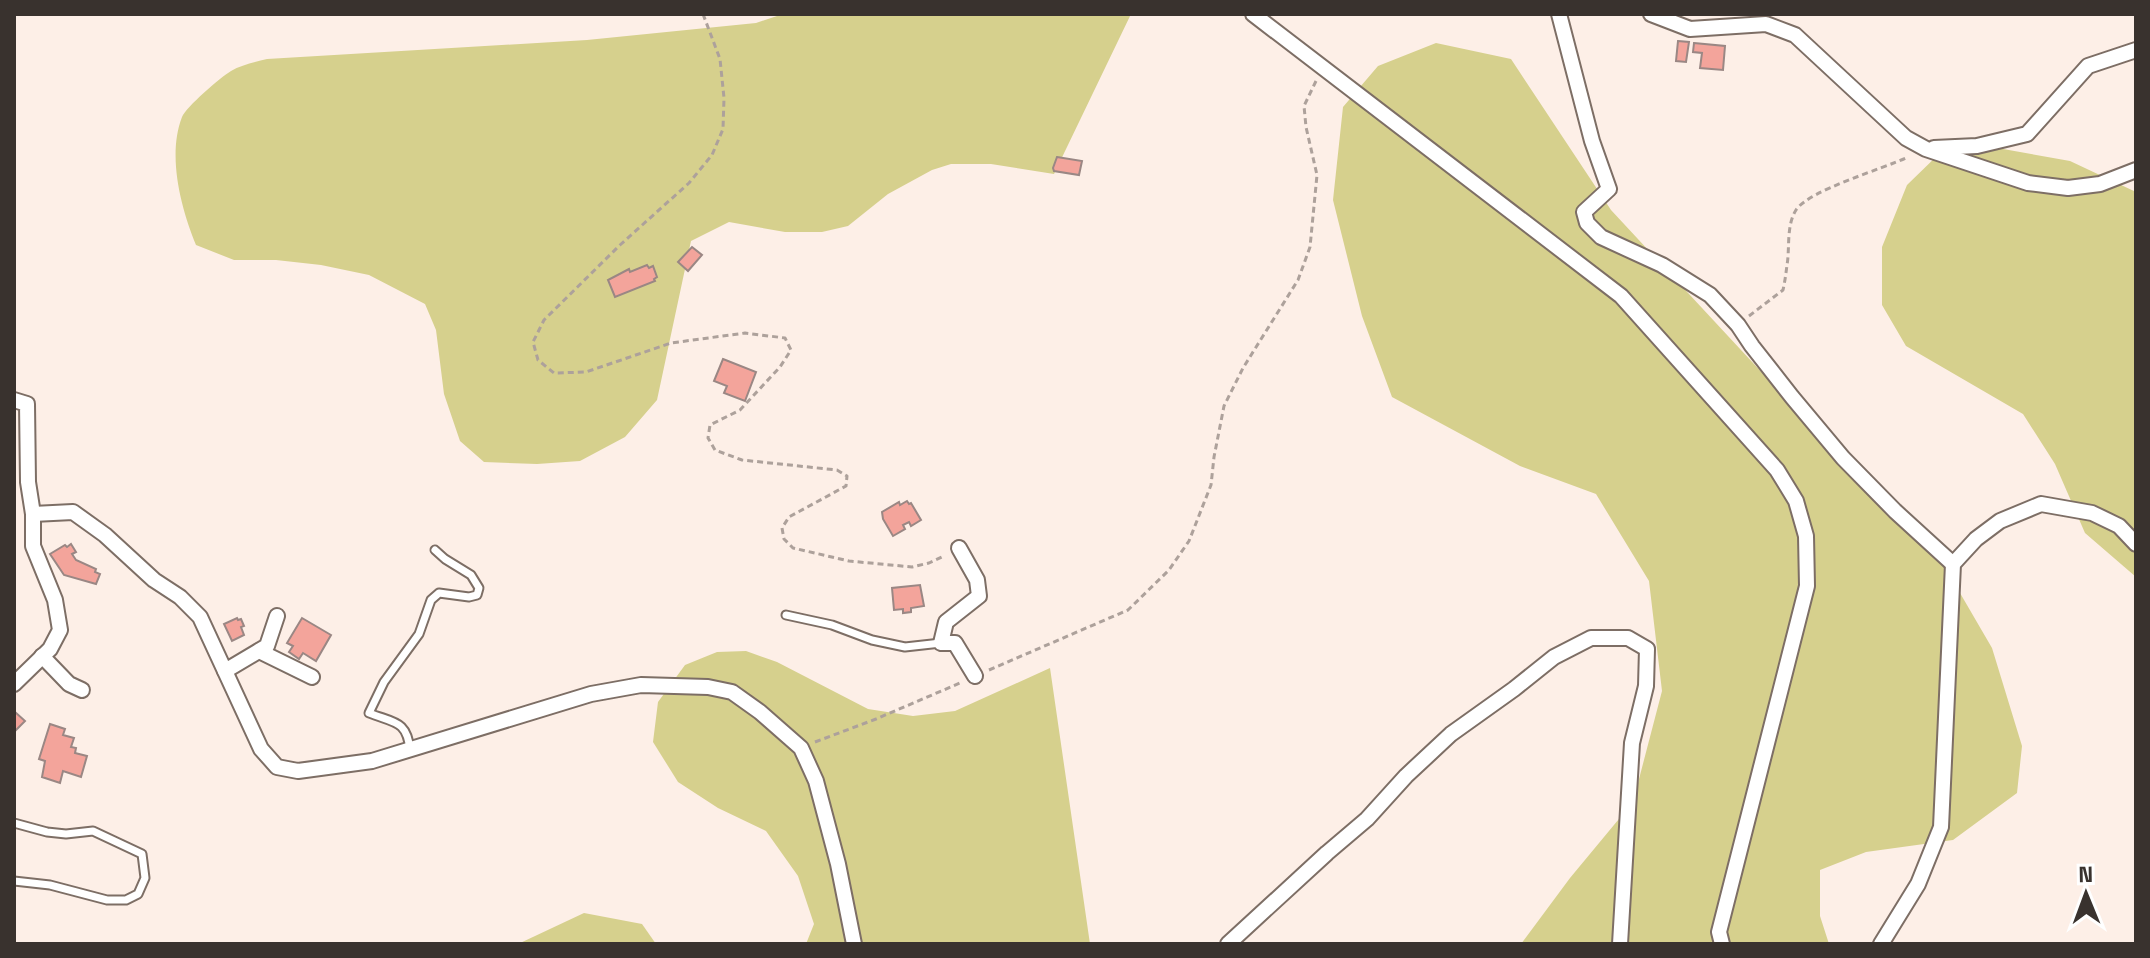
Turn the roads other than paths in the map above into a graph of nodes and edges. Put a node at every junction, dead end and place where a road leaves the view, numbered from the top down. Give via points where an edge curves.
1 (1255, 14) edge
2 (1559, 14) edge
3 (1651, 14) edge
4 (2136, 50) edge
5 (1926, 149) junction
6 (2136, 170) edge
7 (14, 400) edge
8 (33, 514) junction
9 (2136, 544) edge
10 (959, 548) road end
11 (435, 550) dead end
12 (1953, 564) junction
13 (786, 615) dead end
14 (277, 616) dead end
15 (941, 643) junction
16 (259, 651) junction
17 (42, 656) junction
18 (225, 671) junction
19 (975, 676) road end
20 (312, 677) dead end
21 (14, 684) edge
22 (82, 690) dead end
23 (410, 750) junction
24 (14, 823) edge
25 (14, 881) edge
26 (854, 944) edge
27 (1228, 944) edge
28 (1620, 944) edge
29 (1722, 944) edge
30 (1881, 944) edge

1 - 29 street via 1621,296 1777,470 1796,501 1806,536 1807,586 1719,932
2 - 12 street via 1609,189 1584,212 1587,223 1601,237 1710,295 1843,458
3 - 5 street via 1690,29 1766,24 1795,35 1906,138
4 - 5 street via 2088,66 2027,134 1977,146
5 - 6 street via 2028,183 2068,188 2100,184
7 - 8 street via 27,404
8 - 17 street via 33,546 55,600 60,630
8 - 18 street via 73,512 105,535 200,617
9 - 12 street via 2119,526 2092,513 2041,504 2000,521
10 - 15 street via 977,580 979,596 946,622
11 - 23 lane via 471,575 479,588 469,597 439,593 431,600 419,634 369,713 402,726
12 - 30 street via 1941,827 1918,884
13 - 15 lane via 905,647
14 - 16 street via 267,646
15 - 19 street via 955,643
16 - 18 street
16 - 20 street
17 - 21 street
17 - 22 street
18 - 23 street via 261,749 277,767 298,771
23 - 26 street via 591,694 641,685 732,692 801,748 816,781
24 - 25 lane via 66,834 93,831 142,854 145,878 138,894 126,900
27 - 28 street via 1367,819 1451,734 1554,657 1591,638 1628,638 1647,649 1646,686 1632,743

